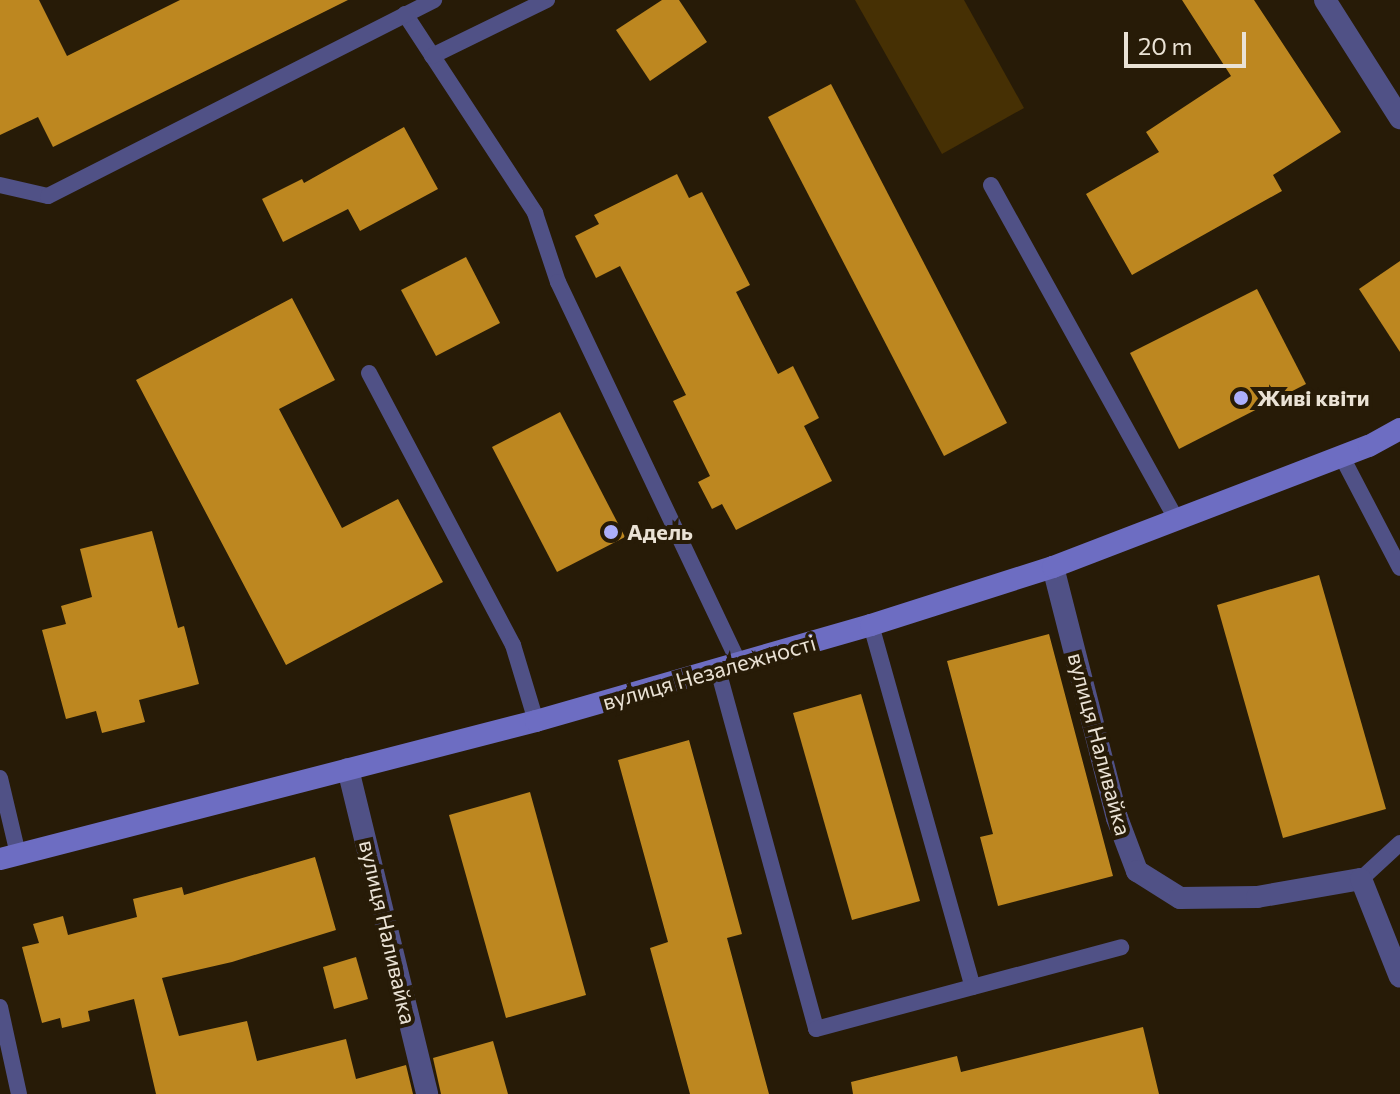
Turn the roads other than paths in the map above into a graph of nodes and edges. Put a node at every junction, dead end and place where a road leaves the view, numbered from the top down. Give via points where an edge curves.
1 (434, 0) edge
2 (547, 0) edge
3 (1325, 0) edge
4 (405, 14) junction
5 (432, 56) junction
6 (1400, 118) edge
7 (0, 185) edge
8 (991, 185) dead end
9 (369, 373) dead end
10 (1400, 429) edge
11 (1342, 457) junction
12 (1177, 520) junction
13 (1053, 567) junction
14 (1400, 568) edge
15 (871, 625) junction
16 (729, 667) junction
17 (536, 721) junction
18 (348, 769) junction
19 (0, 778) edge
20 (1400, 843) edge
21 (9, 856) edge
22 (1361, 879) junction
23 (1121, 947) dead end
24 (1400, 977) edge
25 (973, 987) junction
26 (0, 1007) edge
27 (19, 1094) edge
28 (427, 1094) edge

1 - 4 lane
2 - 5 lane
3 - 6 street
4 - 5 lane
4 - 7 lane via 48,196
5 - 16 lane via 535,213 558,282
8 - 12 lane
9 - 17 lane via 513,645
10 - 11 main road, вулиця Незалежності
11 - 12 main road, вулиця Незалежності
11 - 14 lane
12 - 13 main road, вулиця Незалежності
13 - 15 main road, вулиця Незалежності
13 - 22 street, вулиця Наливайка via 1117,818 1137,871 1180,898 1257,897
15 - 16 main road, вулиця Незалежності
15 - 25 lane
16 - 17 main road, вулиця Незалежності
16 - 25 lane via 816,1029
17 - 18 main road, вулиця Незалежності
18 - 21 main road, вулиця Незалежності
18 - 28 street, вулиця Наливайка
19 - 21 lane
20 - 22 lane
22 - 24 street
23 - 25 lane
26 - 27 lane

